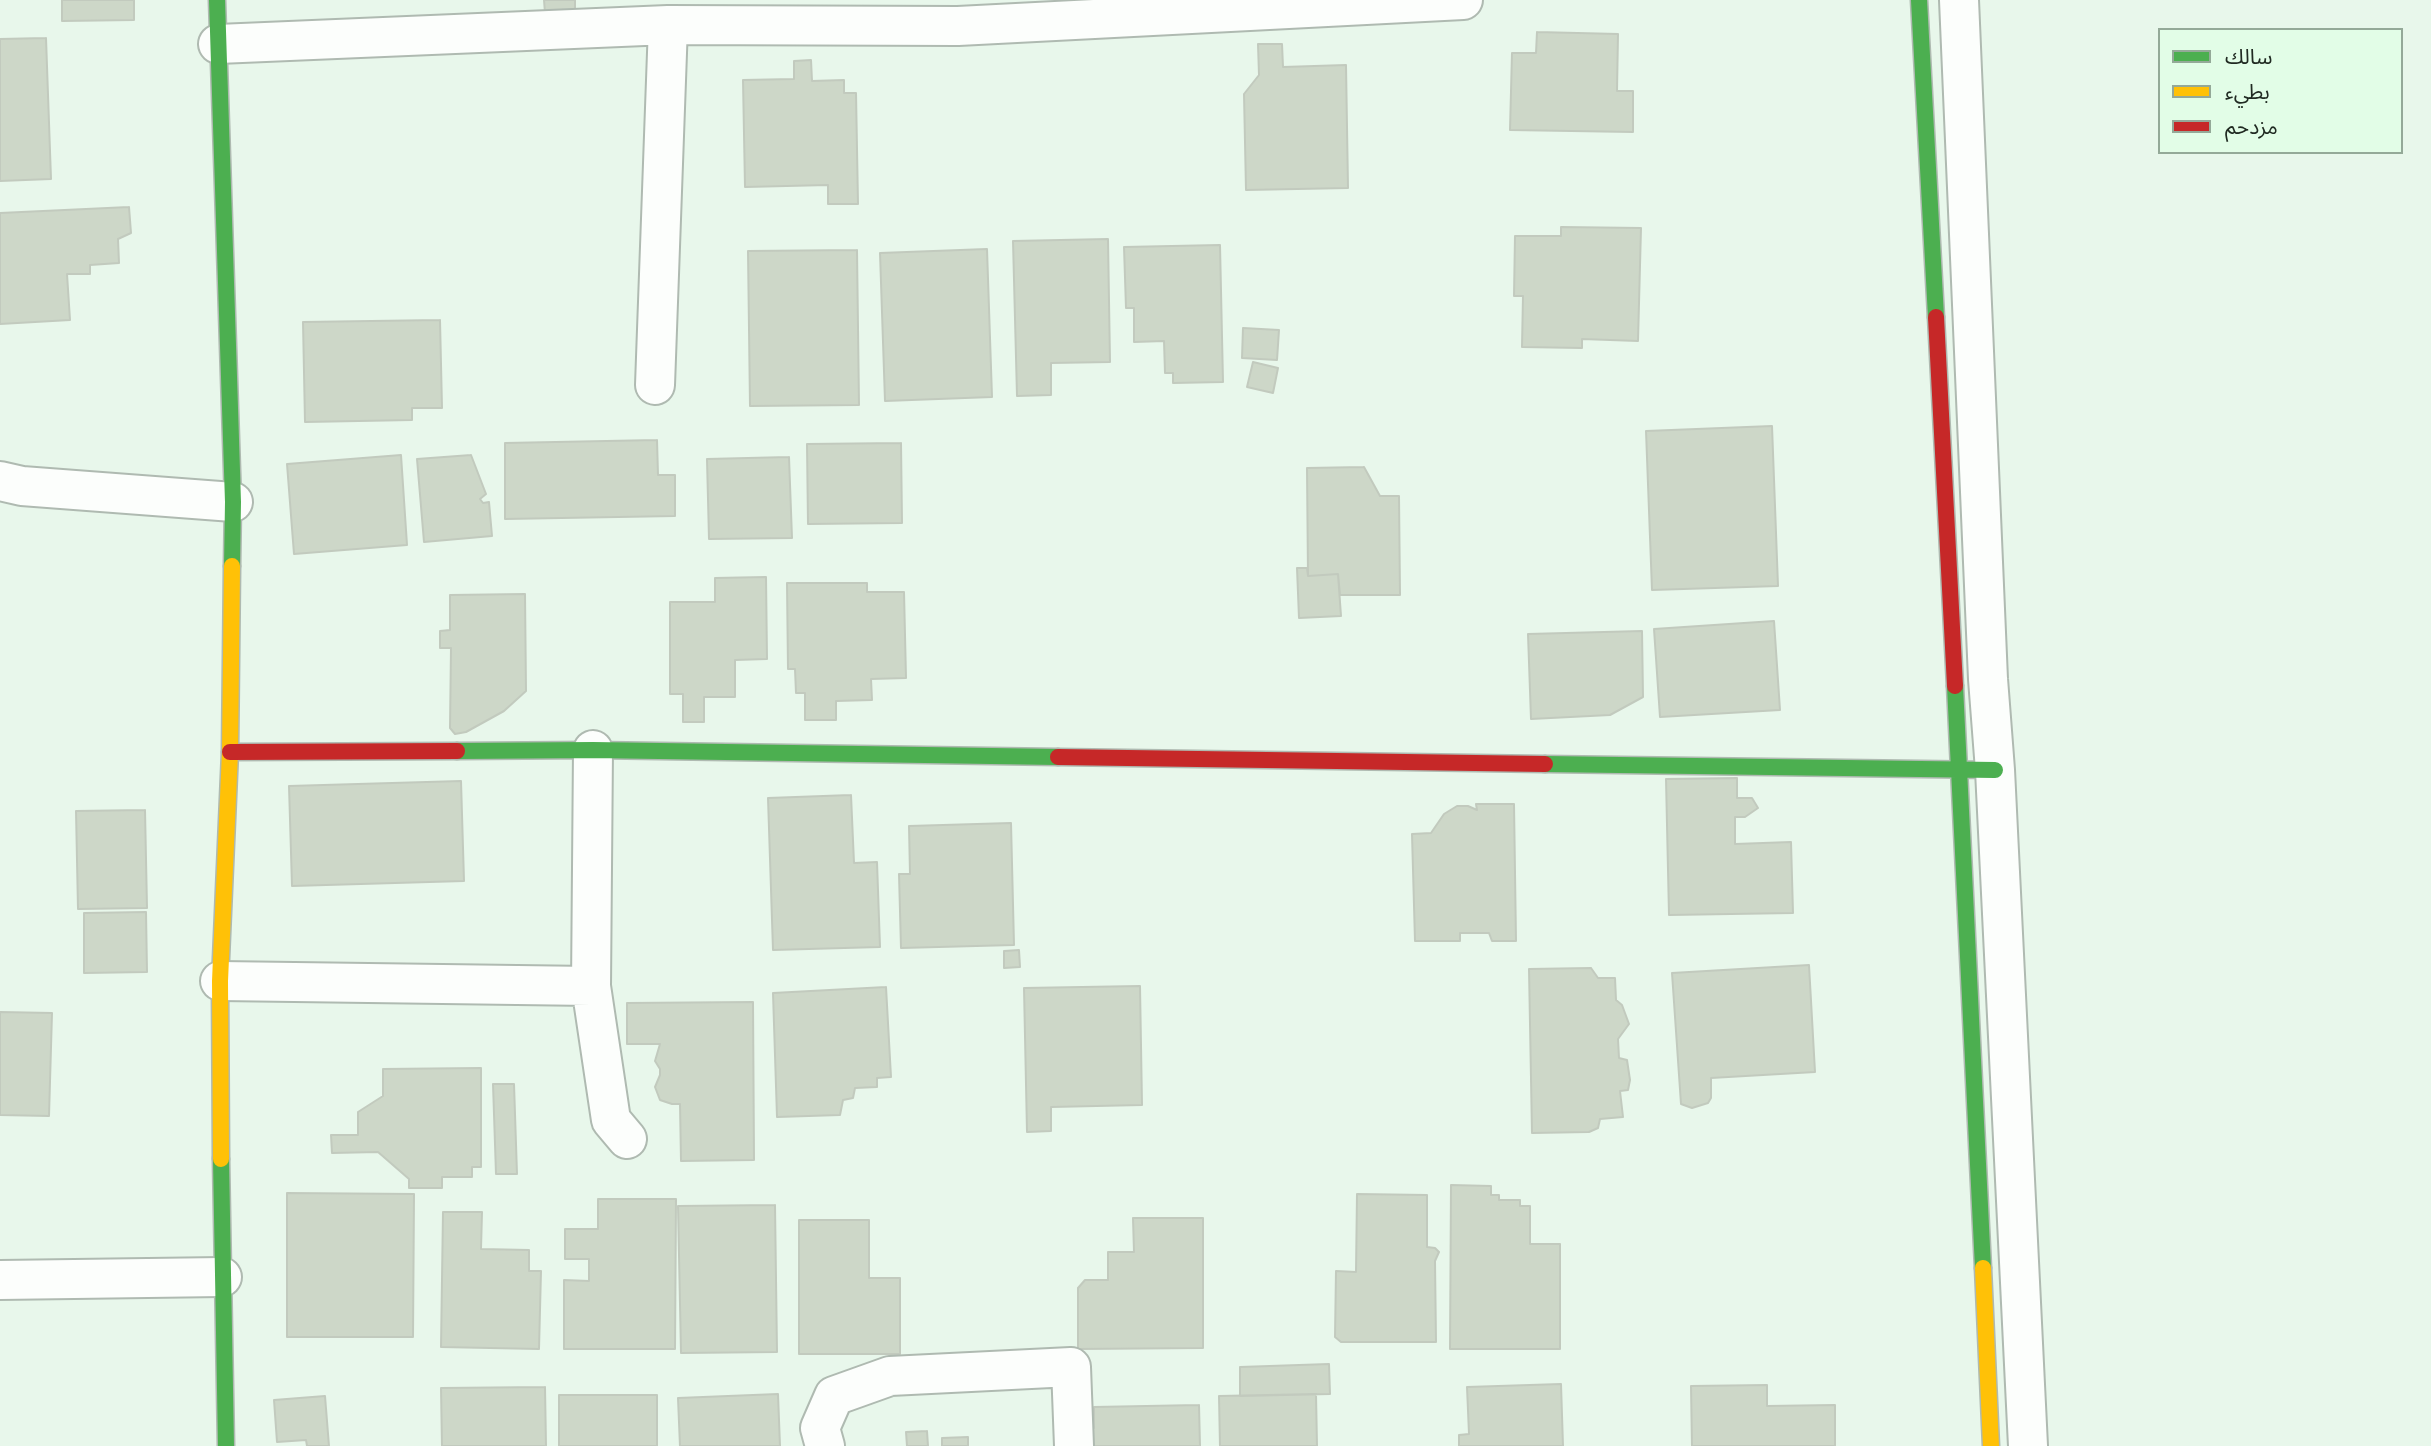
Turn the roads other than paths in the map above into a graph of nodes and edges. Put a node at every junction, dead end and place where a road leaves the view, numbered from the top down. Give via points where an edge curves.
1 (217, 0) edge
2 (1462, 0) edge
3 (1919, 0) edge
4 (1959, 0) edge
5 (1034, 11) edge
6 (668, 25) junction
7 (218, 44) junction
8 (655, 385) dead end
9 (0, 481) edge
10 (233, 502) junction
11 (593, 750) junction
12 (230, 752) junction
13 (1977, 770) junction
14 (220, 981) junction
15 (591, 986) junction
16 (627, 1139) dead end
17 (222, 1277) junction
18 (0, 1280) edge
19 (226, 1446) edge
20 (825, 1446) edge
21 (1074, 1446) edge
22 (1991, 1446) edge
23 (2028, 1446) edge

1 - 7 street
2 - 5 street
3 - 13 street
4 - 13 street via 1988,679
5 - 6 street via 957,26
6 - 7 street
6 - 8 street
7 - 10 street
9 - 10 street
10 - 12 street
11 - 12 street
11 - 13 street
11 - 15 street
12 - 14 street
13 - 22 street
13 - 23 street
14 - 15 street
14 - 17 street
15 - 16 street via 611,1120
17 - 18 street
17 - 19 street
20 - 21 street via 820,1428 834,1396 890,1376 1071,1367

